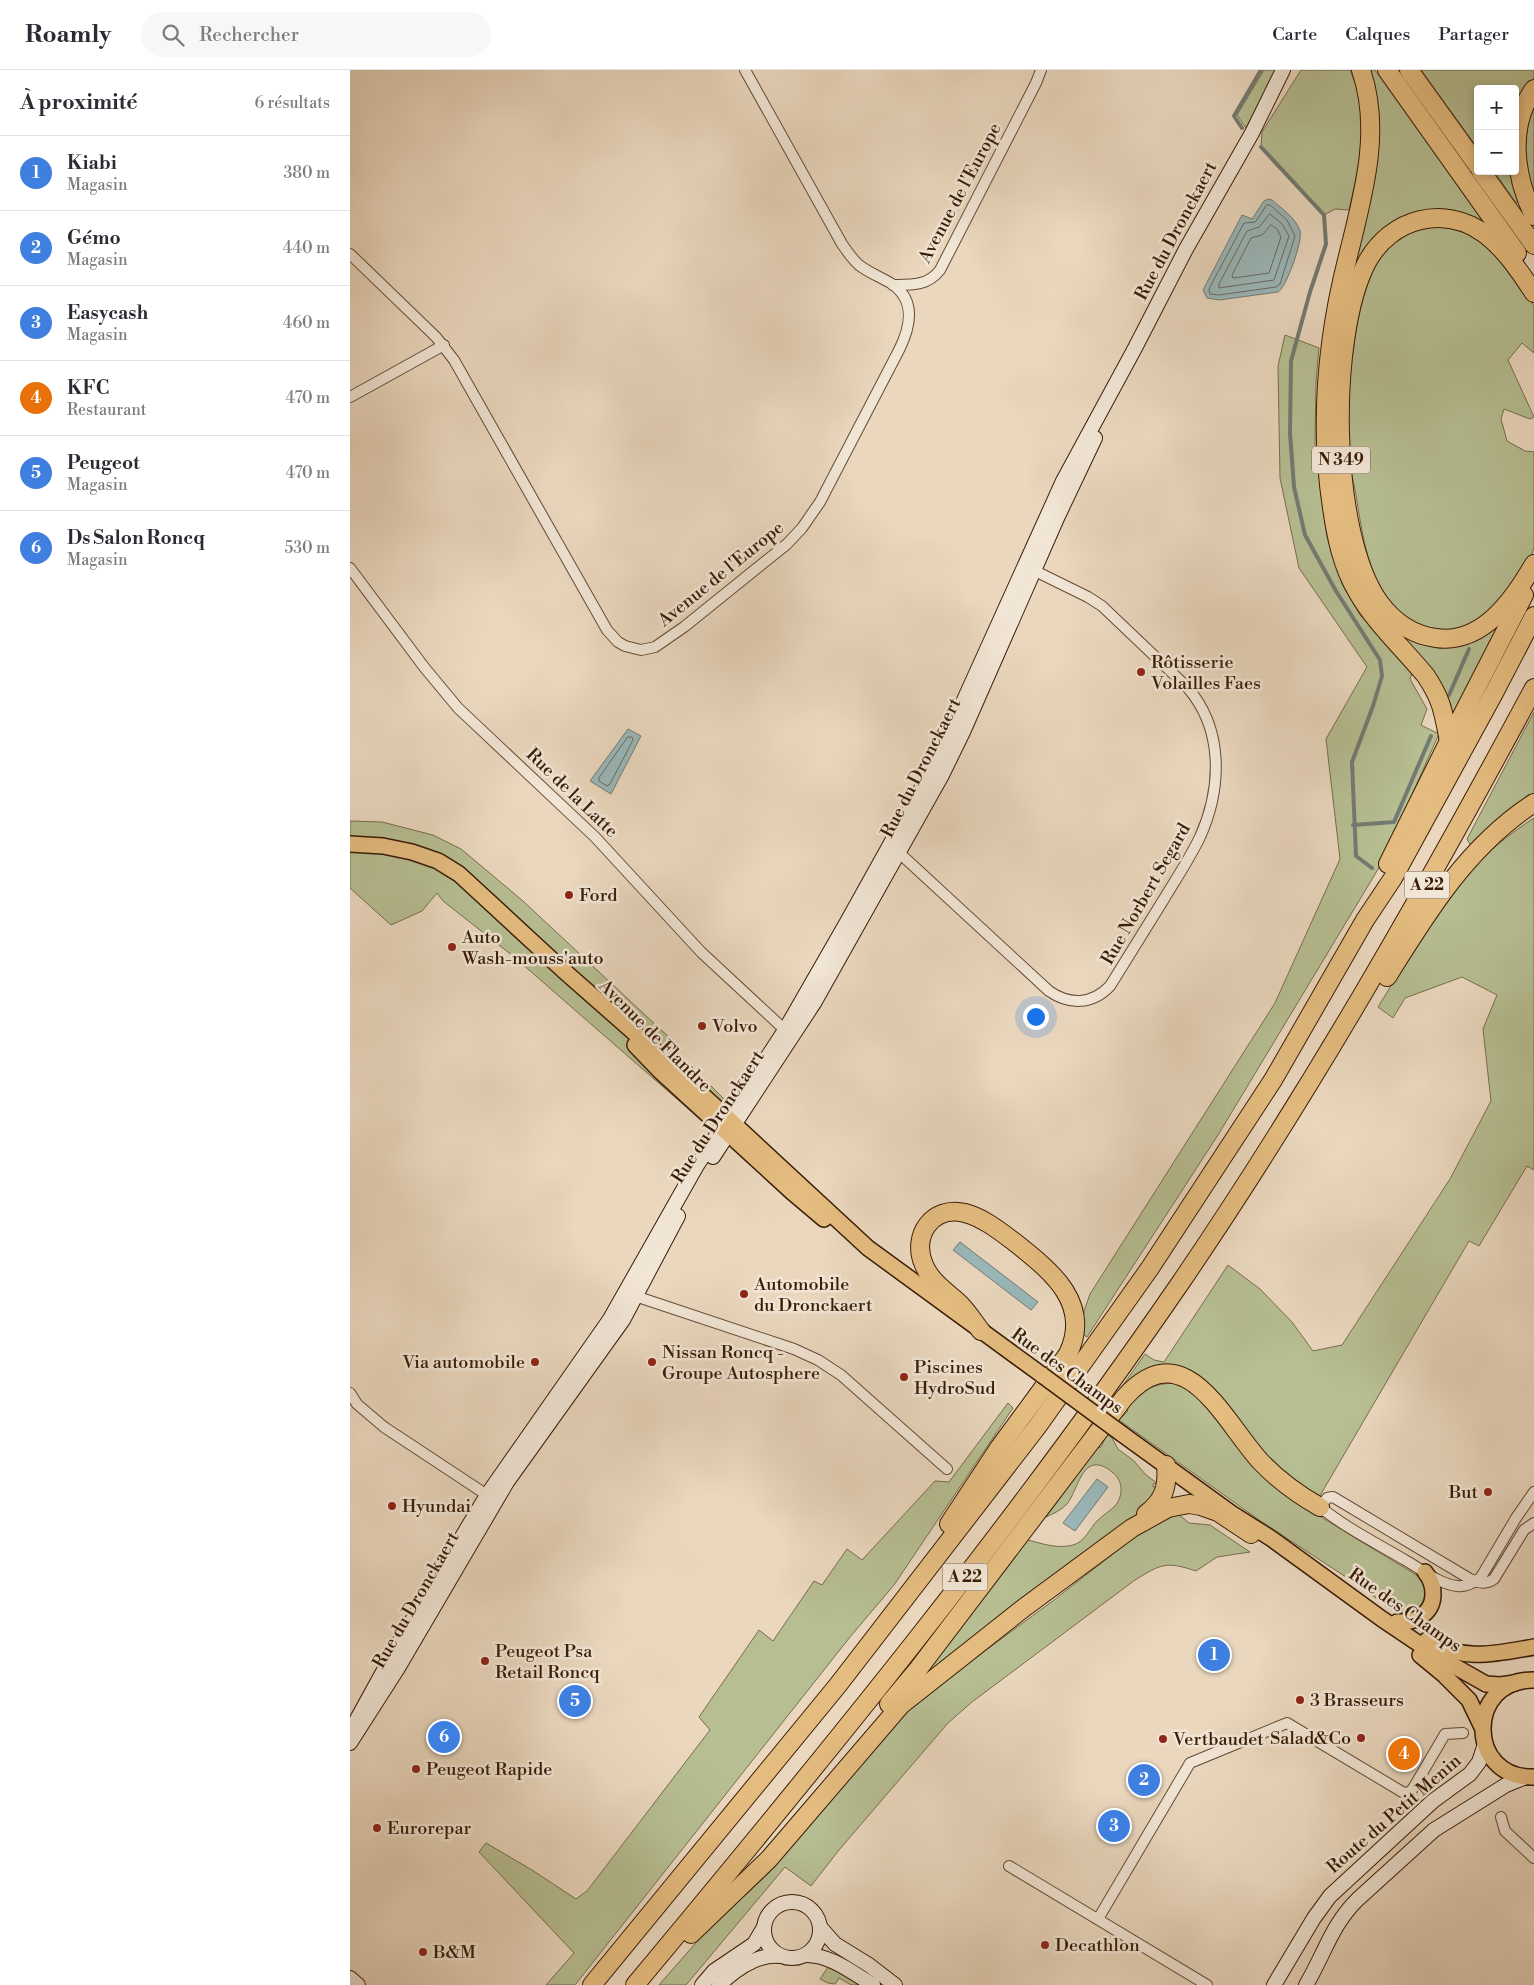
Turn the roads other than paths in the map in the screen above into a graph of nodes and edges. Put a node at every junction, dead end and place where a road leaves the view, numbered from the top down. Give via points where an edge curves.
1 (746, 70) edge
2 (1041, 70) edge
3 (1283, 70) edge
4 (1293, 70) edge
5 (1361, 70) edge
6 (1387, 70) edge
7 (1409, 70) edge
8 (1534, 89) edge
9 (1252, 133) junction
10 (1474, 160) edge
11 (1484, 175) edge
12 (1534, 216) edge
13 (1534, 245) edge
14 (350, 254) edge
15 (1534, 277) edge
16 (894, 285) junction
17 (1534, 293) edge
18 (444, 345) junction
19 (350, 397) edge
20 (1534, 564) edge
21 (350, 568) edge
22 (1029, 568) junction
23 (1534, 576) edge
24 (1534, 616) edge
25 (1534, 688) edge
26 (1449, 741) junction
27 (1534, 803) edge
28 (350, 844) edge
29 (894, 848) junction
30 (1365, 920) junction
31 (785, 1030) junction
32 (1313, 1078) junction
33 (728, 1125) junction
34 (631, 1294) junction
35 (981, 1331) junction
36 (350, 1393) edge
37 (1166, 1465) junction
38 (947, 1469) dead end
39 (1534, 1492) edge
40 (487, 1495) junction
41 (1534, 1497) edge
42 (1534, 1504) edge
43 (1320, 1507) junction
44 (1232, 1513) junction
45 (1534, 1523) edge
46 (1132, 1528) junction
47 (1251, 1534) junction
48 (1425, 1572) junction
49 (1476, 1582) junction
50 (1365, 1606) junction
51 (1397, 1622) junction
52 (1534, 1647) edge
53 (1534, 1680) edge
54 (1515, 1683) junction
55 (838, 1685) junction
56 (1482, 1727) junction
57 (350, 1732) edge
58 (1463, 1733) dead end
59 (350, 1743) edge
60 (1485, 1744) junction
61 (839, 1777) junction
62 (1530, 1777) edge
63 (1502, 1817) dead end
64 (1534, 1858) edge
65 (1010, 1866) dead end
66 (1098, 1919) junction
67 (764, 1926) junction
68 (820, 1927) junction
69 (805, 1955) junction
70 (781, 1956) junction
71 (350, 1978) edge
72 (358, 1985) edge
73 (592, 1985) edge
74 (636, 1985) edge
75 (702, 1985) edge
76 (719, 1985) edge
77 (873, 1985) edge
78 (895, 1985) edge
79 (1207, 1985) edge
80 (1274, 1985) edge
81 (1306, 1985) edge

1 - 16 street via 847,252 867,271
2 - 16 street, Avenue de l'Europe via 940,270 926,282
3 - 9 main road, Rue du Dronckaert
4 - 9 main road, Rue du Dronckaert
5 - 26 highway via 1370,110 1370,146 1332,334 1326,388 1328,476 1338,542 1349,576 1366,606 1434,688 1445,714
6 - 15 highway
7 - 10 highway
8 - 12 highway via 1519,123 1516,150 1520,178
9 - 22 main road, Rue du Dronckaert via 1186,249 1063,481
11 - 13 highway
14 - 18 street, Avenue de l'Europe
16 - 18 street, Avenue de l'Europe via 908,304 907,333 815,510 779,551 676,633 648,650 625,646 603,624
17 - 20 highway, N 349 via 1498,246 1465,223 1442,217 1427,218 1391,233 1371,255 1356,293 1345,343 1339,418 1348,513 1360,563 1379,601 1410,631 1441,639 1464,635 1489,622 1515,596
18 - 19 street
21 - 31 street, Rue de la Latte via 458,708 595,837 701,952
22 - 29 main road, Rue du Dronckaert
22 - 29 street, Rue Norbert Segard via 1102,606 1187,687 1198,702 1212,731 1216,762 1211,806 1199,838 1110,986 1098,997 1076,1002 1063,1000 1050,991
23 - 26 highway
24 - 30 highway, A 22 via 1425,821
25 - 32 highway, A 22 via 1411,914
26 - 30 highway via 1389,862
27 - 32 highway via 1489,838 1454,876 1352,1032
28 - 33 main road, Avenue de Flandre via 393,847 445,864 563,970 661,1072
29 - 31 main road, Rue du Dronckaert
29 - 33 main road, Rue du Dronckaert via 814,1003
30 - 55 highway, A 22 via 1273,1080 1150,1268 1037,1427
31 - 33 main road, Rue du Dronckaert
32 - 74 highway, A 22 via 1178,1286 1020,1506 850,1723
33 - 34 main road, Rue du Dronckaert via 681,1212
33 - 35 main road, Rue des Champs via 803,1203
34 - 38 street via 790,1347 818,1360 842,1375
34 - 40 main road, Rue du Dronckaert
34 - 59 main road, Rue du Dronckaert via 616,1330 507,1482
35 - 37 main road, Rue des Champs, bridge
35 - 55 highway via 961,1305 940,1288 921,1259 921,1234 935,1218 946,1214 965,1213 986,1222 1041,1263 1070,1300 1075,1322 1073,1340 1068,1354 999,1448 927,1556 871,1629
36 - 40 street via 363,1410 384,1427
37 - 44 main road, Rue des Champs
37 - 46 highway via 1166,1490 1160,1502
39 - 49 street
40 - 57 main road, Rue du Dronckaert
41 - 42 street
43 - 48 street
43 - 49 street via 1327,1498 1333,1497
43 - 61 highway via 1266,1468 1210,1398 1192,1381 1168,1373 1142,1381 1124,1398 877,1720
44 - 47 main road, Rue des Champs
44 - 50 main road, Rue des Champs
45 - 49 street via 1524,1530 1494,1579 1487,1583
46 - 47 highway via 1168,1508 1189,1504 1218,1512
46 - 61 highway via 901,1705
47 - 56 main road, Rue des Champs via 1443,1674 1469,1700
48 - 49 street via 1455,1586
48 - 51 main road via 1434,1592 1429,1609 1416,1619
50 - 51 main road
50 - 54 main road, Rue des Champs via 1427,1650 1481,1682 1492,1686
51 - 52 main road via 1435,1644 1463,1654 1490,1655
53 - 54 main road, Rue des Champs
54 - 56 main road via 1492,1700
55 - 73 highway, A 22
56 - 60 main road
58 - 66 street via 1445,1734 1410,1792 1404,1793 1287,1723 1190,1763
60 - 62 main road via 1500,1767 1512,1774
60 - 80 main road, Route du Petit Menin via 1479,1762 1470,1774 1433,1801 1336,1889 1314,1918
61 - 74 highway via 755,1875
62 - 81 main road via 1506,1785 1434,1830 1358,1899 1338,1922
63 - 64 street via 1505,1831
65 - 66 street
66 - 79 street
67 - 68 main road via 775,1908 792,1902 809,1908 816,1915
67 - 70 main road via 767,1944
67 - 75 main road via 754,1944 719,1967
68 - 69 main road via 816,1945
68 - 78 main road via 832,1941
69 - 70 main road
69 - 77 main road via 826,1959
70 - 76 main road via 762,1957
71 - 72 main road

